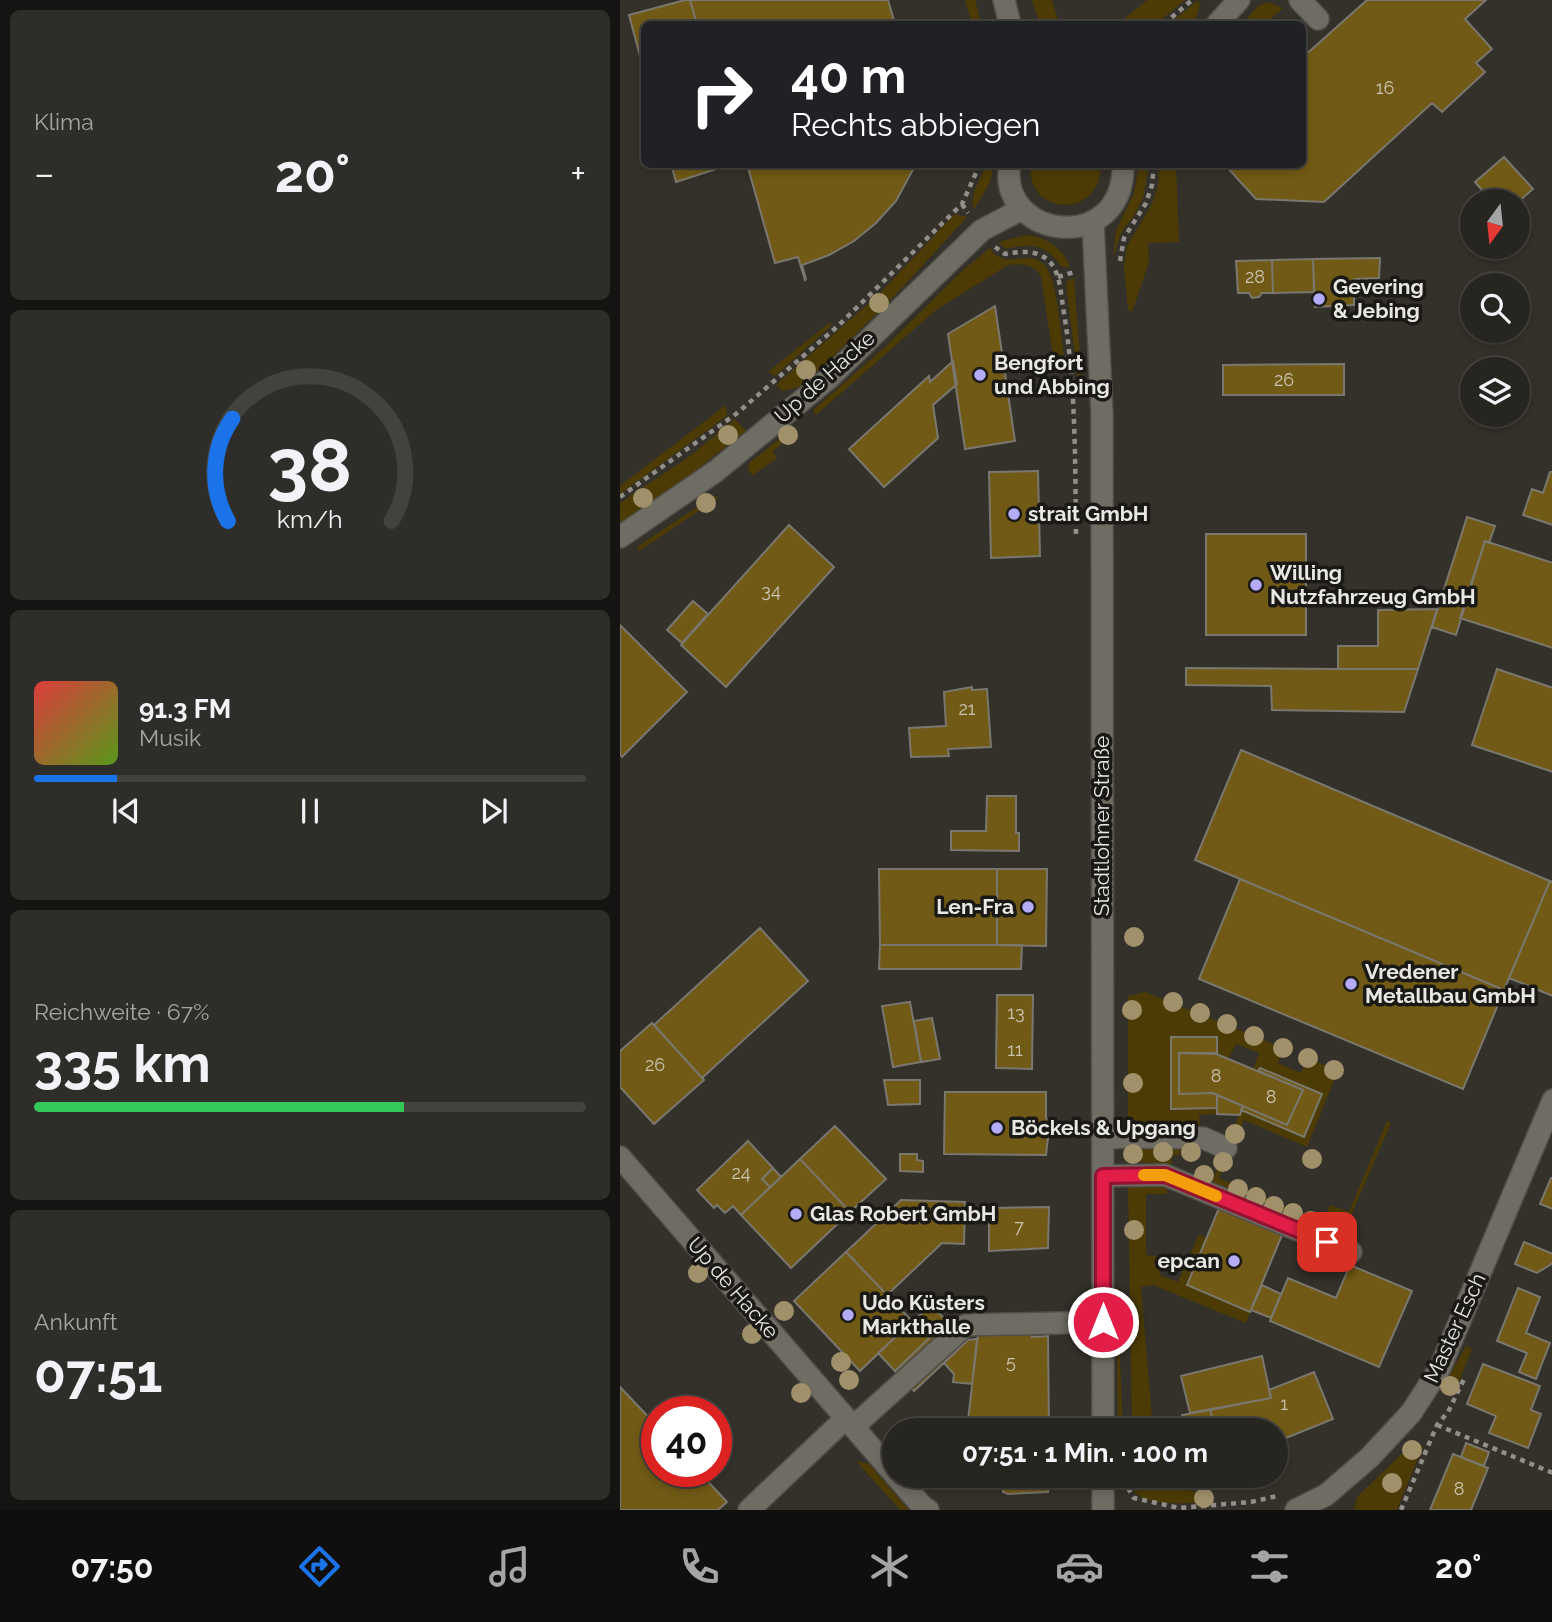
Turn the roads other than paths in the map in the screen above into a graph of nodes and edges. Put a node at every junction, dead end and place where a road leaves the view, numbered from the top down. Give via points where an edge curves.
1 (1004, 0) edge
2 (1239, 0) edge
3 (1300, 0) edge
4 (1318, 19) dead end
5 (1009, 21) edge
6 (1220, 21) edge
7 (1009, 168) edge
8 (1123, 168) edge
9 (1022, 209) junction
10 (1093, 222) junction
11 (620, 537) edge
12 (1553, 1100) edge
13 (1102, 1139) junction
14 (1226, 1148) dead end
15 (620, 1157) edge
16 (1103, 1176) junction
17 (1351, 1252) dead end
18 (1103, 1322) junction
19 (1103, 1418) edge
20 (849, 1423) junction
21 (882, 1460) edge
22 (906, 1488) edge
23 (1103, 1488) edge
24 (1330, 1503) edge
25 (750, 1510) edge
26 (929, 1510) edge
27 (1103, 1510) edge
28 (1296, 1510) edge

1 - 5 street
2 - 6 street
3 - 4 street
7 - 9 street via 1012,191
8 - 10 street via 1118,196
9 - 10 street via 1055,228
9 - 11 street, Up de Hacke via 982,230 829,378 716,471
10 - 13 street, Stadtlohner Straße via 1102,414
12 - 24 street, Master Esch via 1440,1368 1411,1413
13 - 14 street via 1203,1138
13 - 16 street, Stadtlohner Straße
15 - 20 street, Up de Hacke
16 - 17 street via 1165,1175
16 - 18 street, Stadtlohner Straße
18 - 19 street, Stadtlohner Straße
18 - 20 street via 966,1325
20 - 21 street, Up de Hacke
20 - 25 street
22 - 26 street, Up de Hacke
23 - 27 street
24 - 28 street, Master Esch

